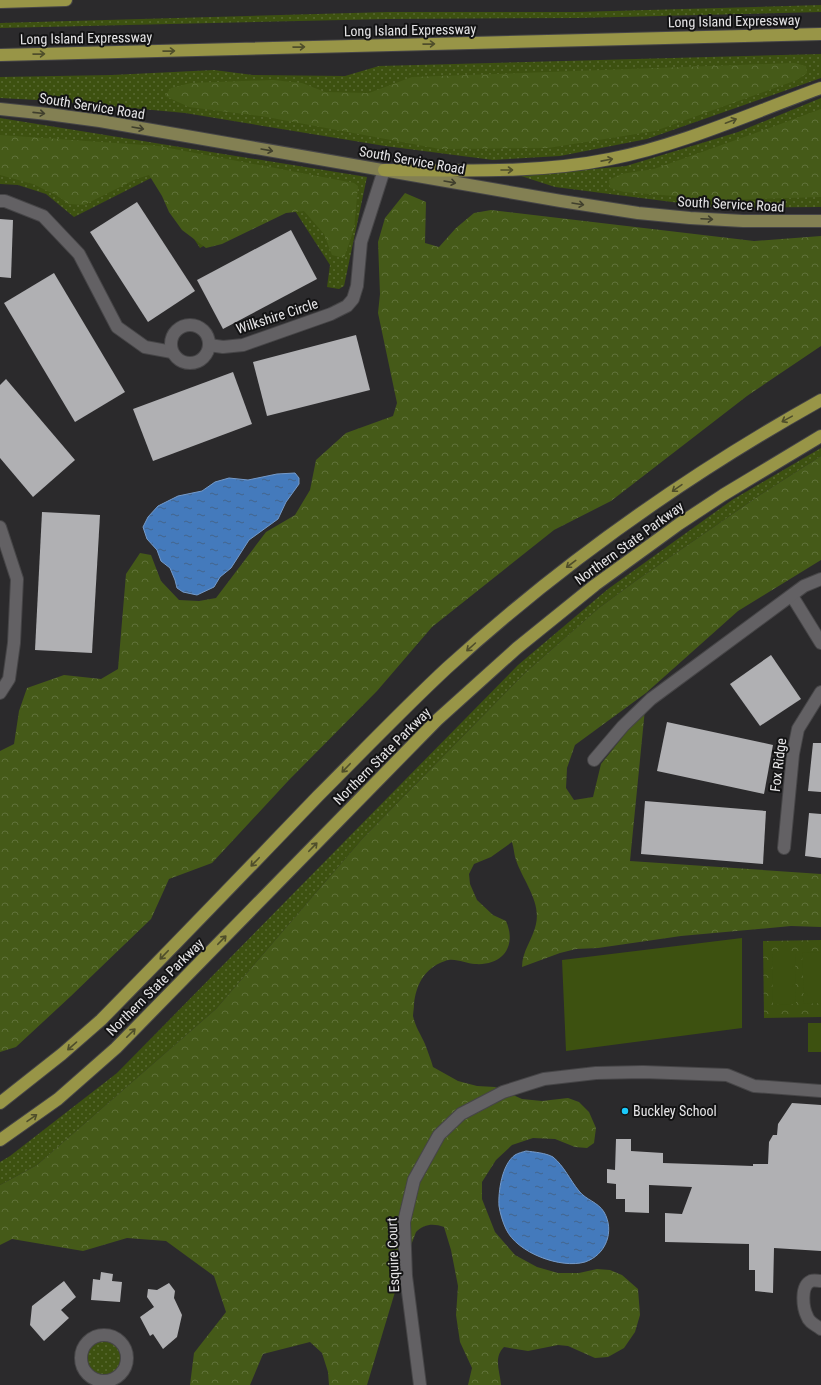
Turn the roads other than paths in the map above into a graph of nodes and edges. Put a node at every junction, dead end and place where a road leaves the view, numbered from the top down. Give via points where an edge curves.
1 (66, 0) edge
2 (0, 2) edge
3 (821, 34) edge
4 (0, 55) edge
5 (821, 88) edge
6 (0, 109) edge
7 (384, 170) junction
8 (0, 201) edge
9 (821, 221) edge
10 (209, 344) junction
11 (172, 352) junction
12 (821, 400) edge
13 (821, 436) edge
14 (0, 527) edge
15 (821, 579) edge
16 (792, 596) junction
17 (821, 643) edge
18 (821, 692) edge
19 (0, 693) edge
20 (594, 760) dead end
21 (784, 848) dead end
22 (821, 1091) edge
23 (0, 1103) edge
24 (0, 1140) edge
25 (821, 1281) edge
26 (821, 1329) edge
27 (420, 1385) edge

1 - 2 highway
4 -> 3 highway, Long Island Expressway
7 -> 5 highway via 520,170 609,159 696,134
6 -> 7 main road, South Service Road via 100,121
7 -> 9 main road, South Service Road via 638,213 743,221
7 - 10 street, Wilkshire Circle via 361,242 357,286 353,299 347,306 243,345
8 - 11 street via 43,216 79,254 117,327 145,347
10 - 11 street via 204,357 193,362 181,361
10 - 11 street via 205,332 188,324 173,334
12 -> 23 highway, Northern State Parkway via 661,499 606,538 491,629 408,705 100,1020
24 -> 13 highway, Northern State Parkway via 58,1099 116,1048 437,720 517,648 596,585 679,524
14 - 19 street via 17,579 14,643 9,679
15 - 16 street via 804,586
16 - 17 street
16 - 20 street via 651,699 623,726
18 - 21 street, Fox Ridge via 798,729 793,754
22 - 27 street, Esquire Court via 754,1086 727,1075 596,1073 544,1079 503,1092 461,1114 439,1135 414,1180 404,1222 406,1276
25 - 26 street via 811,1281 807,1284 803,1297 807,1317

